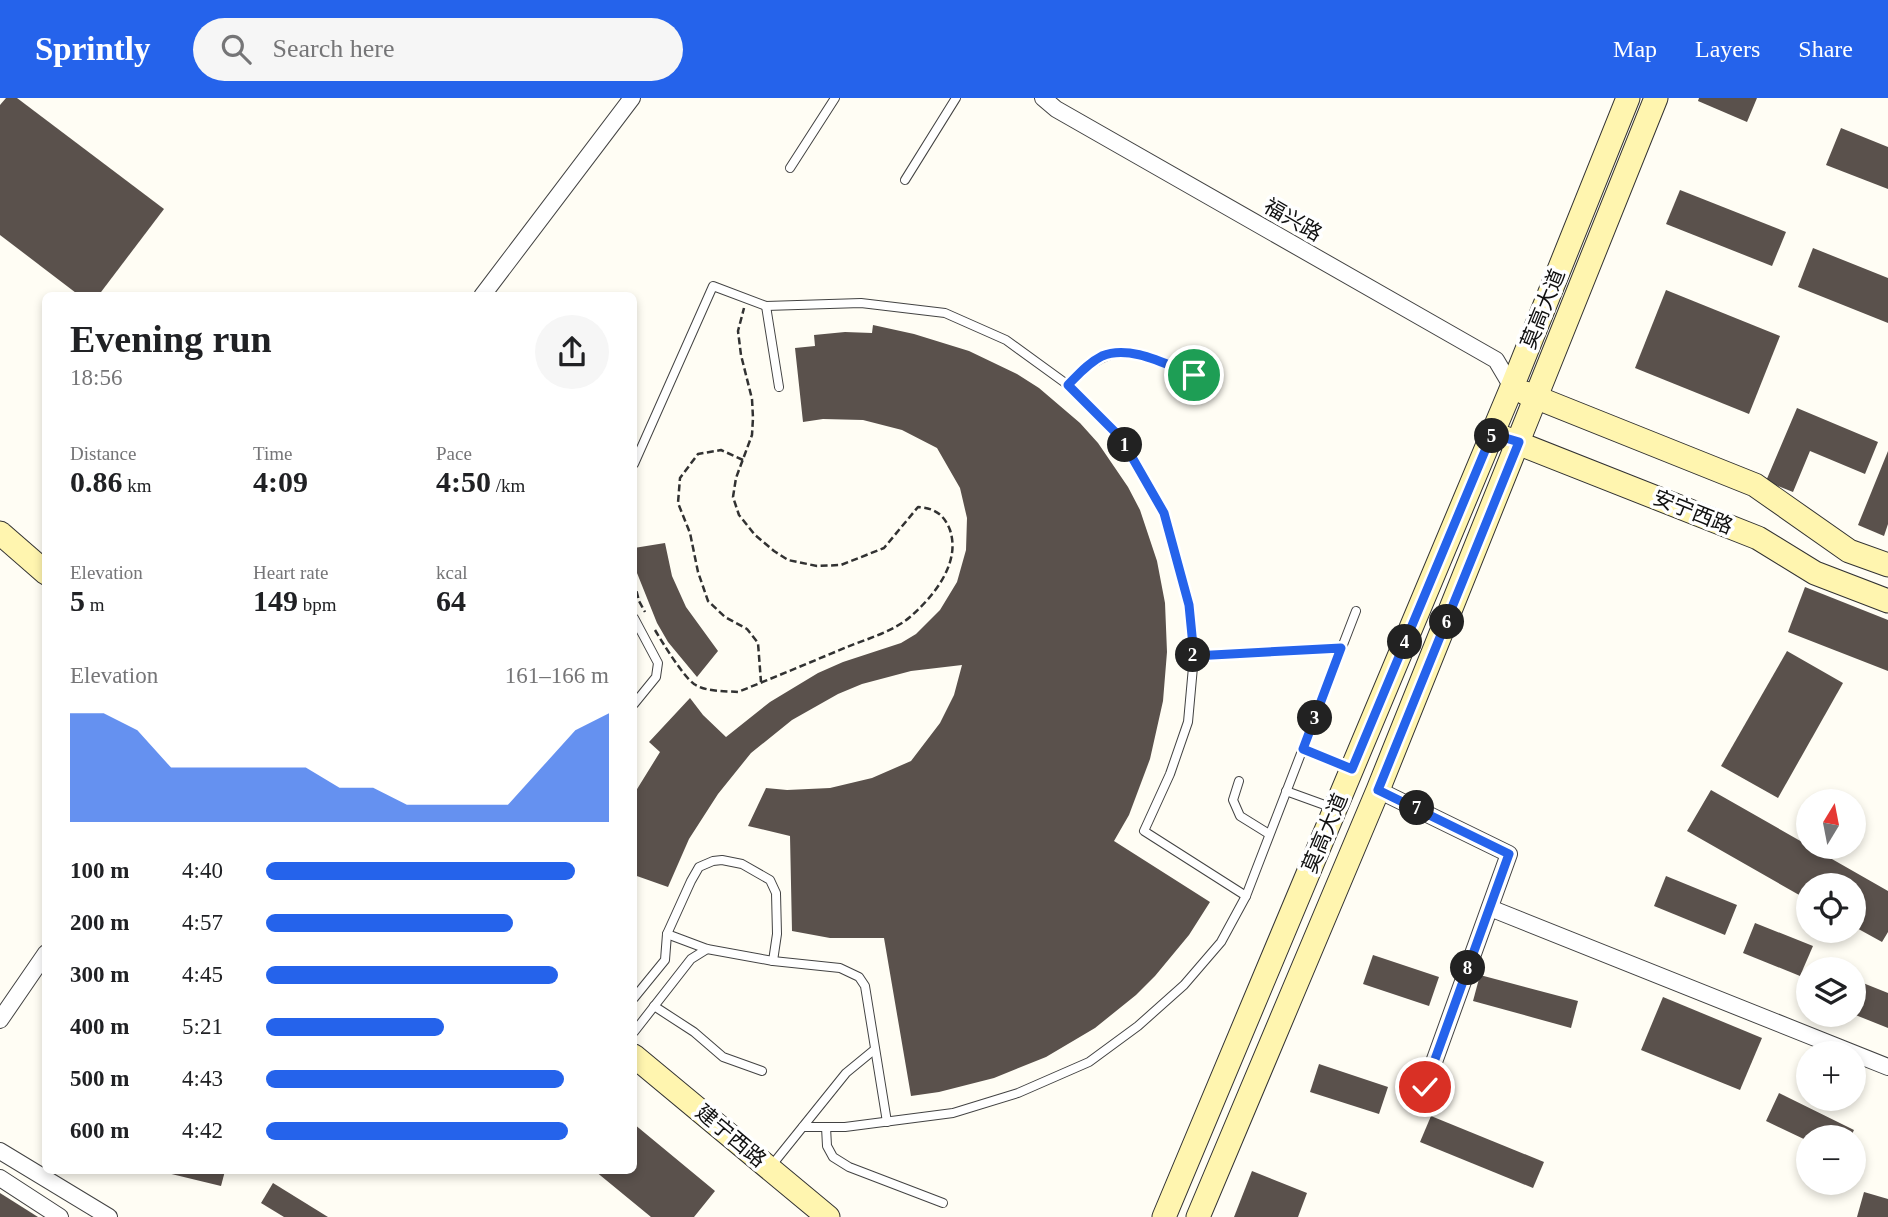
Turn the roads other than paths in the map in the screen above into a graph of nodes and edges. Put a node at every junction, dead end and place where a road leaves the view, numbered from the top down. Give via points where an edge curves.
1 (632, 98) edge
2 (835, 98) edge
3 (956, 98) edge
4 (1043, 98) edge
5 (1628, 98) edge
6 (1656, 98) edge
7 (790, 168) dead end
8 (905, 180) dead end
9 (485, 292) edge
10 (766, 306) junction
11 (1194, 375) dead end
12 (1068, 385) junction
13 (779, 387) dead end
14 (1512, 387) junction
15 (1537, 398) junction
16 (1492, 434) junction
17 (1519, 442) junction
18 (637, 457) edge
19 (0, 533) edge
20 (1888, 565) edge
21 (42, 570) edge
22 (1888, 601) edge
23 (1356, 611) dead end
24 (637, 624) edge
25 (1341, 648) junction
26 (1194, 656) junction
27 (637, 700) edge
28 (1303, 749) junction
29 (1352, 769) junction
30 (1239, 781) dead end
31 (1378, 790) junction
32 (1286, 791) junction
33 (1335, 809) junction
34 (1269, 834) junction
35 (1246, 896) junction
36 (1490, 908) junction
37 (667, 934) junction
38 (707, 949) junction
39 (42, 959) edge
40 (773, 961) junction
41 (637, 994) edge
42 (654, 1006) junction
43 (0, 1020) edge
44 (637, 1028) edge
45 (874, 1050) junction
46 (637, 1059) edge
47 (1888, 1067) edge
48 (762, 1071) dead end
49 (1425, 1087) dead end
50 (887, 1122) junction
51 (803, 1127) junction
52 (827, 1127) junction
53 (0, 1151) edge
54 (769, 1169) junction
55 (0, 1178) edge
56 (943, 1203) dead end
57 (60, 1217) edge
58 (109, 1217) edge
59 (828, 1217) edge
60 (1164, 1217) edge
61 (1198, 1217) edge

1 - 9 street
2 - 7 lane
3 - 8 lane
4 - 14 street, 福兴路 via 1496,360
5 - 14 main road, 莫高大道
6 - 15 main road, 莫高大道
10 - 12 lane via 862,303 945,313 1006,341
10 - 13 lane
10 - 18 lane via 713,286
11 - 12 lane via 1130,352 1104,355
12 - 26 lane via 1121,438 1164,513 1189,605
14 - 15 main road
14 - 16 main road, 莫高大道
15 - 17 main road, 莫高大道
15 - 20 main road via 1755,485 1849,551
16 - 17 main road, 安宁西路
16 - 29 main road, 莫高大道
17 - 22 main road, 安宁西路 via 1758,538 1815,573
17 - 31 main road, 莫高大道
19 - 21 main road
23 - 25 lane
24 - 27 lane via 658,663 656,677
25 - 26 lane
25 - 28 lane
26 - 35 lane via 1188,722 1144,831
28 - 29 lane
28 - 32 lane
29 - 33 main road, 莫高大道
30 - 34 lane via 1233,800 1240,816
31 - 36 street via 1509,854
31 - 61 main road, 莫高大道
32 - 33 lane
32 - 34 lane
33 - 60 main road, 莫高大道
34 - 35 lane
35 - 50 lane via 1222,942 1184,985 1089,1062 1018,1093 953,1113
36 - 47 street
36 - 49 street
37 - 38 lane
37 - 40 lane via 699,867 722,860 742,864 770,880 776,893
37 - 41 lane via 665,960
38 - 40 lane
38 - 42 lane via 691,959
39 - 43 street
40 - 45 lane via 840,968 859,977 865,986
42 - 44 lane
42 - 48 lane via 723,1057
45 - 50 lane
45 - 51 lane via 846,1073
46 - 54 main road, 建宁西路
50 - 52 lane
51 - 52 lane
51 - 54 lane
52 - 56 lane via 827,1146 833,1157
53 - 58 street
54 - 59 main road, 建宁西路
55 - 57 street

